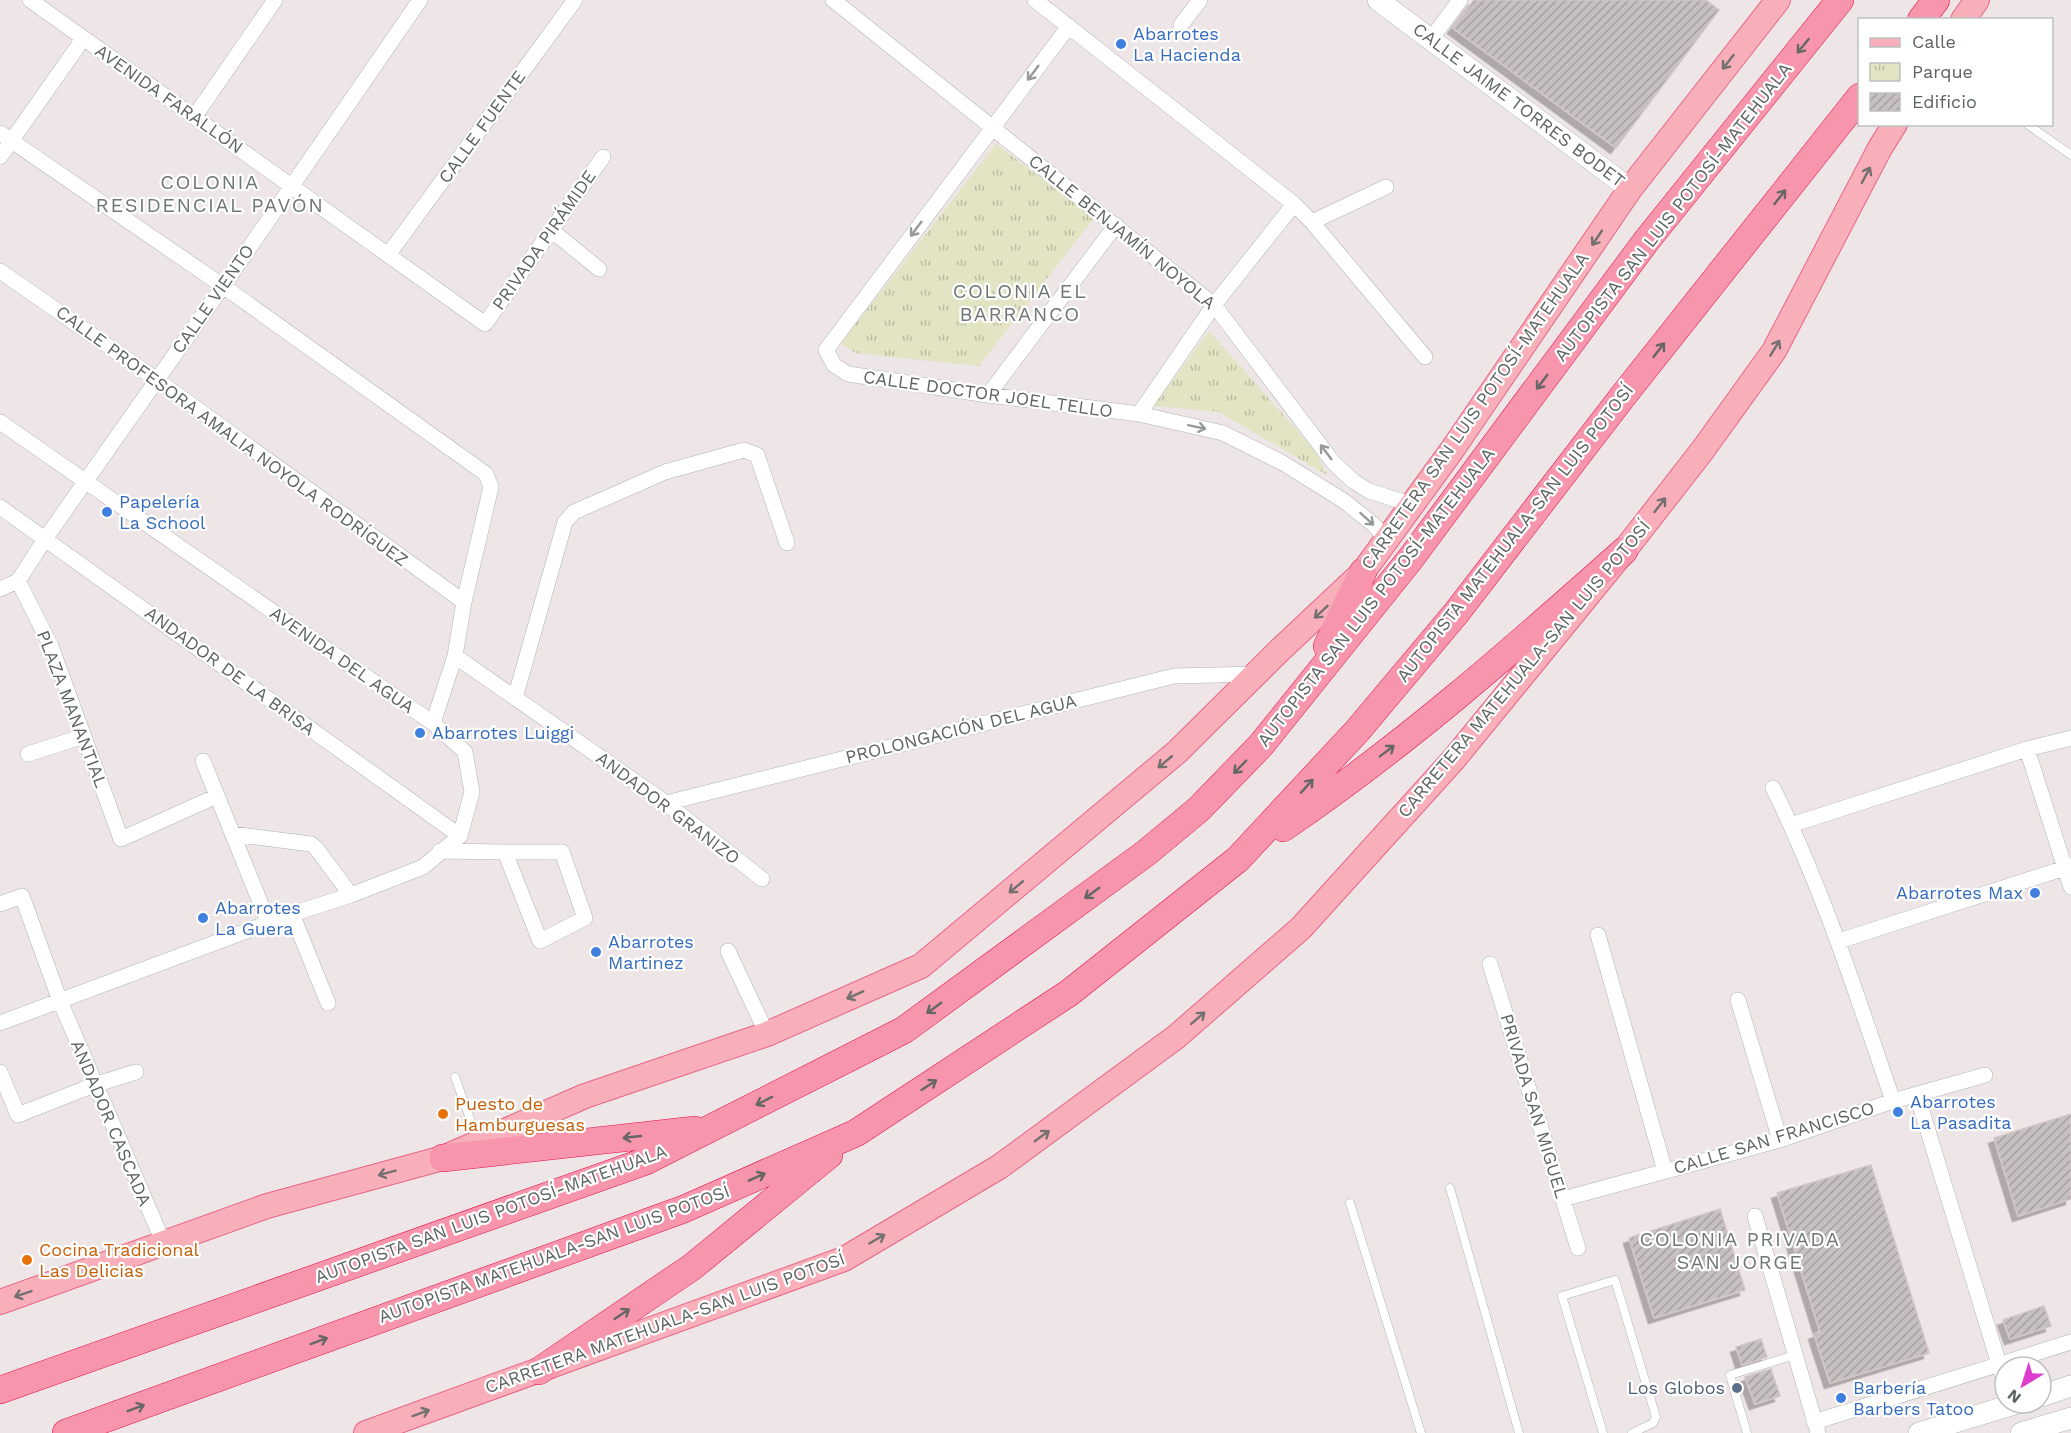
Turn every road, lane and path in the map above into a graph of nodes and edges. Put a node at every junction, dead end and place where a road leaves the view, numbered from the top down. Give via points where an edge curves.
1 (30, 0) edge
2 (275, 0) edge
3 (420, 0) edge
4 (575, 0) edge
5 (833, 0) edge
6 (1035, 0) edge
7 (1200, 0) edge
8 (1378, 0) edge
9 (1460, 0) edge
10 (1770, 0) edge
11 (1778, 0) edge
12 (1840, 0) edge
13 (1936, 0) edge
14 (1922, 18) edge
15 (1181, 25) dead end
16 (1069, 26) junction
17 (1749, 36) junction
18 (83, 39) junction
19 (1431, 39) junction
20 (1858, 100) edge
21 (195, 116) junction
22 (993, 126) junction
23 (1894, 126) edge
24 (2030, 126) edge
25 (6, 137) edge
26 (2071, 155) edge
27 (603, 157) dead end
28 (0, 158) edge
29 (291, 185) junction
30 (1386, 187) dead end
31 (1630, 189) junction
32 (1294, 204) junction
33 (1312, 222) junction
34 (1116, 225) junction
35 (551, 230) junction
36 (388, 255) junction
37 (599, 269) dead end
38 (0, 271) edge
39 (223, 286) junction
40 (1214, 305) junction
41 (485, 324) joint
42 (1425, 357) dead end
43 (157, 380) junction
44 (988, 395) junction
45 (1139, 414) junction
46 (0, 422) edge
47 (85, 482) junction
48 (1413, 505) junction
49 (0, 507) edge
50 (45, 539) junction
51 (1387, 540) junction
52 (787, 543) dead end
53 (1624, 551) junction
54 (1363, 572) junction
55 (18, 581) junction
56 (0, 588) edge
57 (464, 602) junction
58 (455, 656) junction
59 (1258, 674) junction
60 (1305, 690) junction
61 (514, 698) junction
62 (433, 723) junction
63 (84, 736) junction
64 (2071, 738) edge
65 (2027, 749) junction
66 (28, 754) dead end
67 (203, 761) dead end
68 (1773, 788) dead end
69 (217, 795) junction
70 (666, 803) junction
71 (1791, 825) junction
72 (232, 834) junction
73 (460, 836) junction
74 (440, 851) junction
75 (505, 852) junction
76 (1238, 859) junction
77 (2068, 867) edge
78 (762, 879) dead end
79 (2071, 887) edge
80 (351, 895) junction
81 (0, 904) edge
82 (292, 914) junction
83 (269, 924) junction
84 (1598, 935) dead end
85 (1839, 941) junction
86 (728, 951) dead end
87 (1490, 964) dead end
88 (1738, 1000) dead end
89 (60, 1001) junction
90 (328, 1003) dead end
91 (0, 1023) edge
92 (767, 1034) junction
93 (0, 1072) edge
94 (136, 1072) dead end
95 (1985, 1075) dead end
96 (455, 1077) dead end
97 (94, 1085) junction
98 (1917, 1095) junction
99 (1893, 1101) junction
100 (711, 1128) junction
101 (856, 1133) junction
102 (1780, 1140) junction
103 (478, 1143) junction
104 (444, 1158) junction
105 (1665, 1171) junction
106 (1450, 1188) dead end
107 (1563, 1199) junction
108 (1350, 1203) dead end
109 (1755, 1216) dead end
110 (164, 1244) junction
111 (1578, 1248) dead end
112 (0, 1302) edge
113 (2071, 1342) edge
114 (1795, 1355) junction
115 (1997, 1355) edge
116 (2031, 1355) edge
117 (1993, 1367) edge
118 (539, 1371) junction
119 (2071, 1386) edge
120 (0, 1390) edge
121 (2053, 1391) edge
122 (1993, 1410) edge
123 (2071, 1418) edge
124 (1816, 1427) edge
125 (73, 1430) edge
126 (381, 1430) edge
127 (1421, 1433) edge
128 (1519, 1433) edge
129 (1602, 1433) edge
130 (1632, 1433) edge
131 (1747, 1433) edge
132 (1919, 1433) edge
133 (2021, 1433) edge

1 - 18 street, AVENIDA FARALLÓN
2 - 21 street
3 - 29 street, CALLE VIENTO
4 - 36 street, CALLE FUENTE
5 - 22 street, CALLE BENJAMÍN NOYOLA
6 - 16 street
7 - 15 street
8 - 19 street, CALLE JAIME TORRES BODET
9 - 19 street
10 - 17 main road
11 - 17 main road, CARRETERA SAN LUIS POTOSÍ-MATEHUALA
12 -> 60 highway, AUTOPISTA SAN LUIS POTOSÍ-MATEHUALA via 1647,240 1412,558
13 - 14 highway
16 -> 22 street, CALLE DOCTOR JOEL TELLO
16 - 32 street
17 -> 31 main road, CARRETERA SAN LUIS POTOSÍ-MATEHUALA
18 - 21 street, AVENIDA FARALLÓN
18 - 25 street
19 - 31 street, CALLE JAIME TORRES BODET
76 -> 20 highway, AUTOPISTA MATEHUALA-SAN LUIS POTOSÍ via 1358,730 1457,612
21 - 29 street, AVENIDA FARALLÓN
22 - 34 street, CALLE BENJAMÍN NOYOLA
22 -> 44 street, CALLE DOCTOR JOEL TELLO via 826,350 834,365 848,374
53 -> 23 main road, CARRETERA MATEHUALA-SAN LUIS POTOSÍ via 1774,351
24 - 26 lane
25 - 28 street
25 - 39 street
27 - 35 street, PRIVADA PIRÁMIDE
29 - 36 street, AVENIDA FARALLÓN
29 - 39 street, CALLE VIENTO
30 - 33 street
31 -> 48 main road, CARRETERA SAN LUIS POTOSÍ-MATEHUALA
32 - 33 street
32 - 40 street
33 - 42 street
34 - 40 street, CALLE BENJAMÍN NOYOLA
34 - 44 street
35 - 37 street
35 - 41 street, PRIVADA PIRÁMIDE
36 - 41 street, AVENIDA FARALLÓN
38 - 43 street, CALLE PROFESORA AMALIA NOYOLA RODRÍGUEZ
39 - 43 street, CALLE VIENTO
39 - 57 street via 486,474 491,487
40 - 45 street
48 -> 40 street, CALLE BENJAMÍN NOYOLA via 1369,491 1333,462
43 - 47 street, CALLE VIENTO
43 - 57 street, CALLE PROFESORA AMALIA NOYOLA RODRÍGUEZ
44 - 45 street, CALLE DOCTOR JOEL TELLO
45 -> 51 street, CALLE DOCTOR JOEL TELLO via 1223,433 1283,463 1360,512
46 - 47 street, AVENIDA DEL AGUA
47 - 50 street, CALLE VIENTO
47 - 62 street, AVENIDA DEL AGUA
48 - 51 main road, CARRETERA SAN LUIS POTOSÍ-MATEHUALA
49 - 50 street, ANDADOR DE LA BRISA
50 - 55 street, CALLE VIENTO
50 - 73 street, ANDADOR DE LA BRISA
51 - 54 main road, CARRETERA SAN LUIS POTOSÍ-MATEHUALA
52 - 61 street via 757,455 744,450 665,472 574,512 564,522
76 -> 53 highway via 1403,740
118 -> 53 main road, CARRETERA MATEHUALA-SAN LUIS POTOSÍ via 844,1259 999,1167 1176,1037 1301,928 1454,759
54 -> 59 main road, CARRETERA SAN LUIS POTOSÍ-MATEHUALA
54 - 60 highway
55 - 56 street
55 - 63 street, PLAZA MANANTIAL via 51,646
57 - 58 street
58 - 61 street, ANDADOR GRANIZO
58 - 62 street
59 - 70 street, PROLONGACIÓN DEL AGUA via 1174,676
59 -> 92 main road, CARRETERA SAN LUIS POTOSÍ-MATEHUALA via 1177,752 921,966
60 -> 100 highway, AUTOPISTA SAN LUIS POTOSÍ-MATEHUALA via 1261,745 1199,809 1101,887 904,1030
61 - 70 street, ANDADOR GRANIZO
62 - 73 street, AVENIDA DEL AGUA via 465,752 472,792
63 - 66 street
63 - 69 street, PLAZA MANANTIAL via 122,839
64 - 65 street
65 - 71 street
65 - 77 street
67 - 69 street
68 - 71 street
69 - 72 street
70 - 78 street, ANDADOR GRANIZO
71 - 85 street
72 - 80 street via 311,844
72 - 83 street
73 - 74 street
74 - 75 street
74 - 80 street via 423,867
75 - 75 street via 562,852 585,918 540,941
101 -> 76 highway, AUTOPISTA MATEHUALA-SAN LUIS POTOSÍ via 1069,993
77 - 79 street
77 - 85 street
80 - 82 street
81 - 89 street, ANDADOR CASCADA via 22,896
82 - 83 street
82 - 90 street
83 - 89 street
84 - 105 street
85 - 99 street
86 - 92 street
87 - 107 street, PRIVADA SAN MIGUEL
88 - 102 street
89 - 91 street
89 - 97 street, ANDADOR CASCADA
92 - 103 main road, CARRETERA SAN LUIS POTOSÍ-MATEHUALA via 585,1096
93 - 97 street via 18,1114
94 - 97 street
95 - 98 street, CALLE SAN FRANCISCO
96 - 103 lane
97 - 110 street, ANDADOR CASCADA
98 - 99 street, CALLE SAN FRANCISCO
98 - 115 street
99 - 102 street, CALLE SAN FRANCISCO
100 -> 104 highway
100 - 120 highway, AUTOPISTA SAN LUIS POTOSÍ-MATEHUALA via 646,1161
118 -> 101 highway via 692,1267
125 -> 101 highway, AUTOPISTA MATEHUALA-SAN LUIS POTOSÍ via 684,1209
102 - 105 street, CALLE SAN FRANCISCO
103 - 104 main road, CARRETERA SAN LUIS POTOSÍ-MATEHUALA
104 -> 110 main road, CARRETERA SAN LUIS POTOSÍ-MATEHUALA via 267,1206
105 - 107 street, CALLE SAN FRANCISCO
106 - 128 lane
107 - 111 street, PRIVADA SAN MIGUEL
108 - 127 lane
109 - 114 street
110 -> 112 main road, CARRETERA SAN LUIS POTOSÍ-MATEHUALA
113 - 116 street
114 - 124 street
114 - 131 lane via 1730,1375
117 - 124 street
126 -> 118 main road, CARRETERA MATEHUALA-SAN LUIS POTOSÍ
119 - 121 street
122 - 132 street
123 - 133 street
129 - 130 lane via 1562,1296 1616,1280 1656,1417 1653,1423

